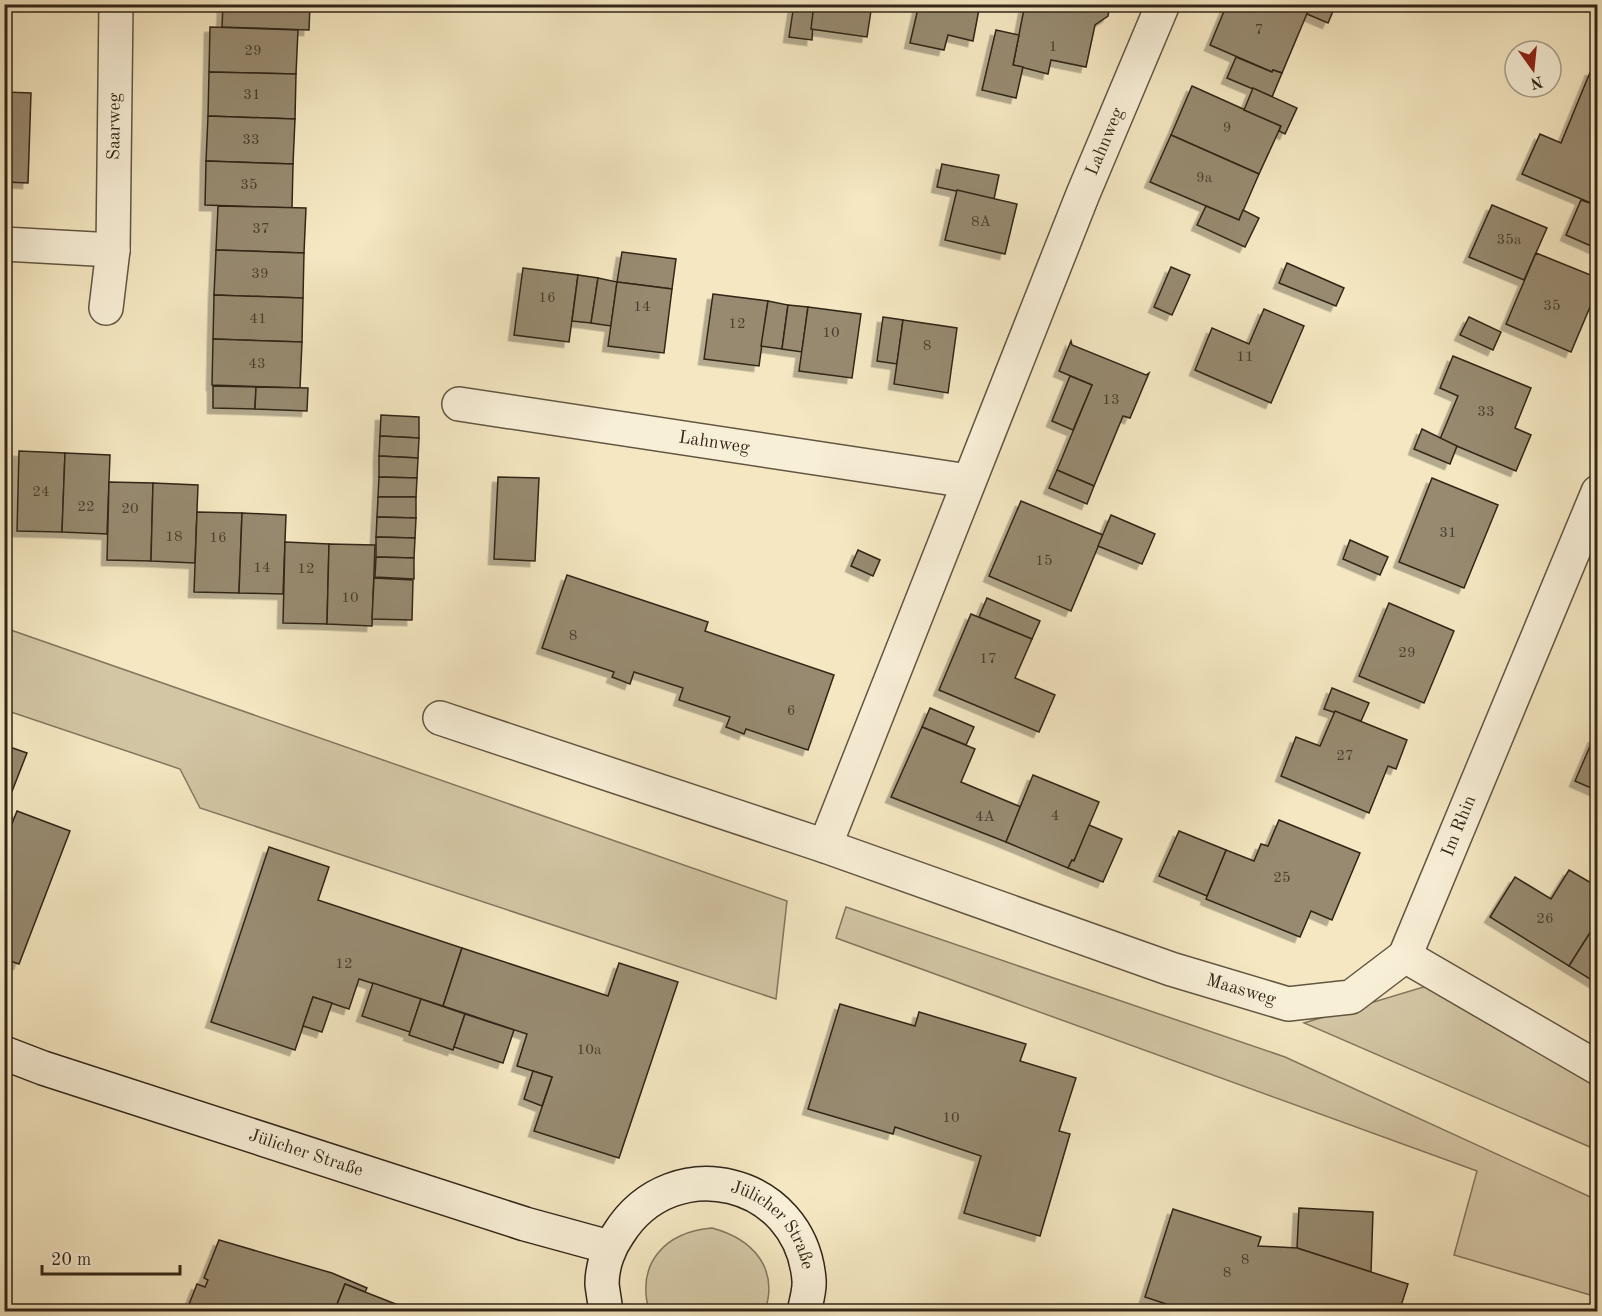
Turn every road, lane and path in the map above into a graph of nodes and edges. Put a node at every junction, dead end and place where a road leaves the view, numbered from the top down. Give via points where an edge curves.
1 (116, 4) edge
2 (1163, 4) edge
3 (4, 244) edge
4 (113, 250) junction
5 (106, 308) dead end
6 (459, 404) dead end
7 (968, 481) junction
8 (1598, 492) edge
9 (440, 718) dead end
10 (825, 846) junction
11 (1406, 956) junction
12 (4, 1053) edge
13 (1598, 1068) edge
14 (609, 1247) junction
15 (606, 1311) edge
16 (804, 1311) edge

1 - 4 street, Saarweg
2 - 7 street, Lahnweg
3 - 4 street
4 - 5 street, Saarweg
6 - 7 street, Lahnweg
7 - 10 street, Lahnweg
8 - 11 street, Im Rhin
9 - 10 street, Maasweg
10 - 11 street, Maasweg via 1172,969 1288,1004 1351,997
11 - 13 street
12 - 14 street, Jülicher Straße via 525,1224
14 - 15 street, Jülicher Straße via 602,1282
14 - 16 street, Jülicher Straße via 631,1214 663,1191 703,1182 742,1188 776,1210 800,1242 809,1281

